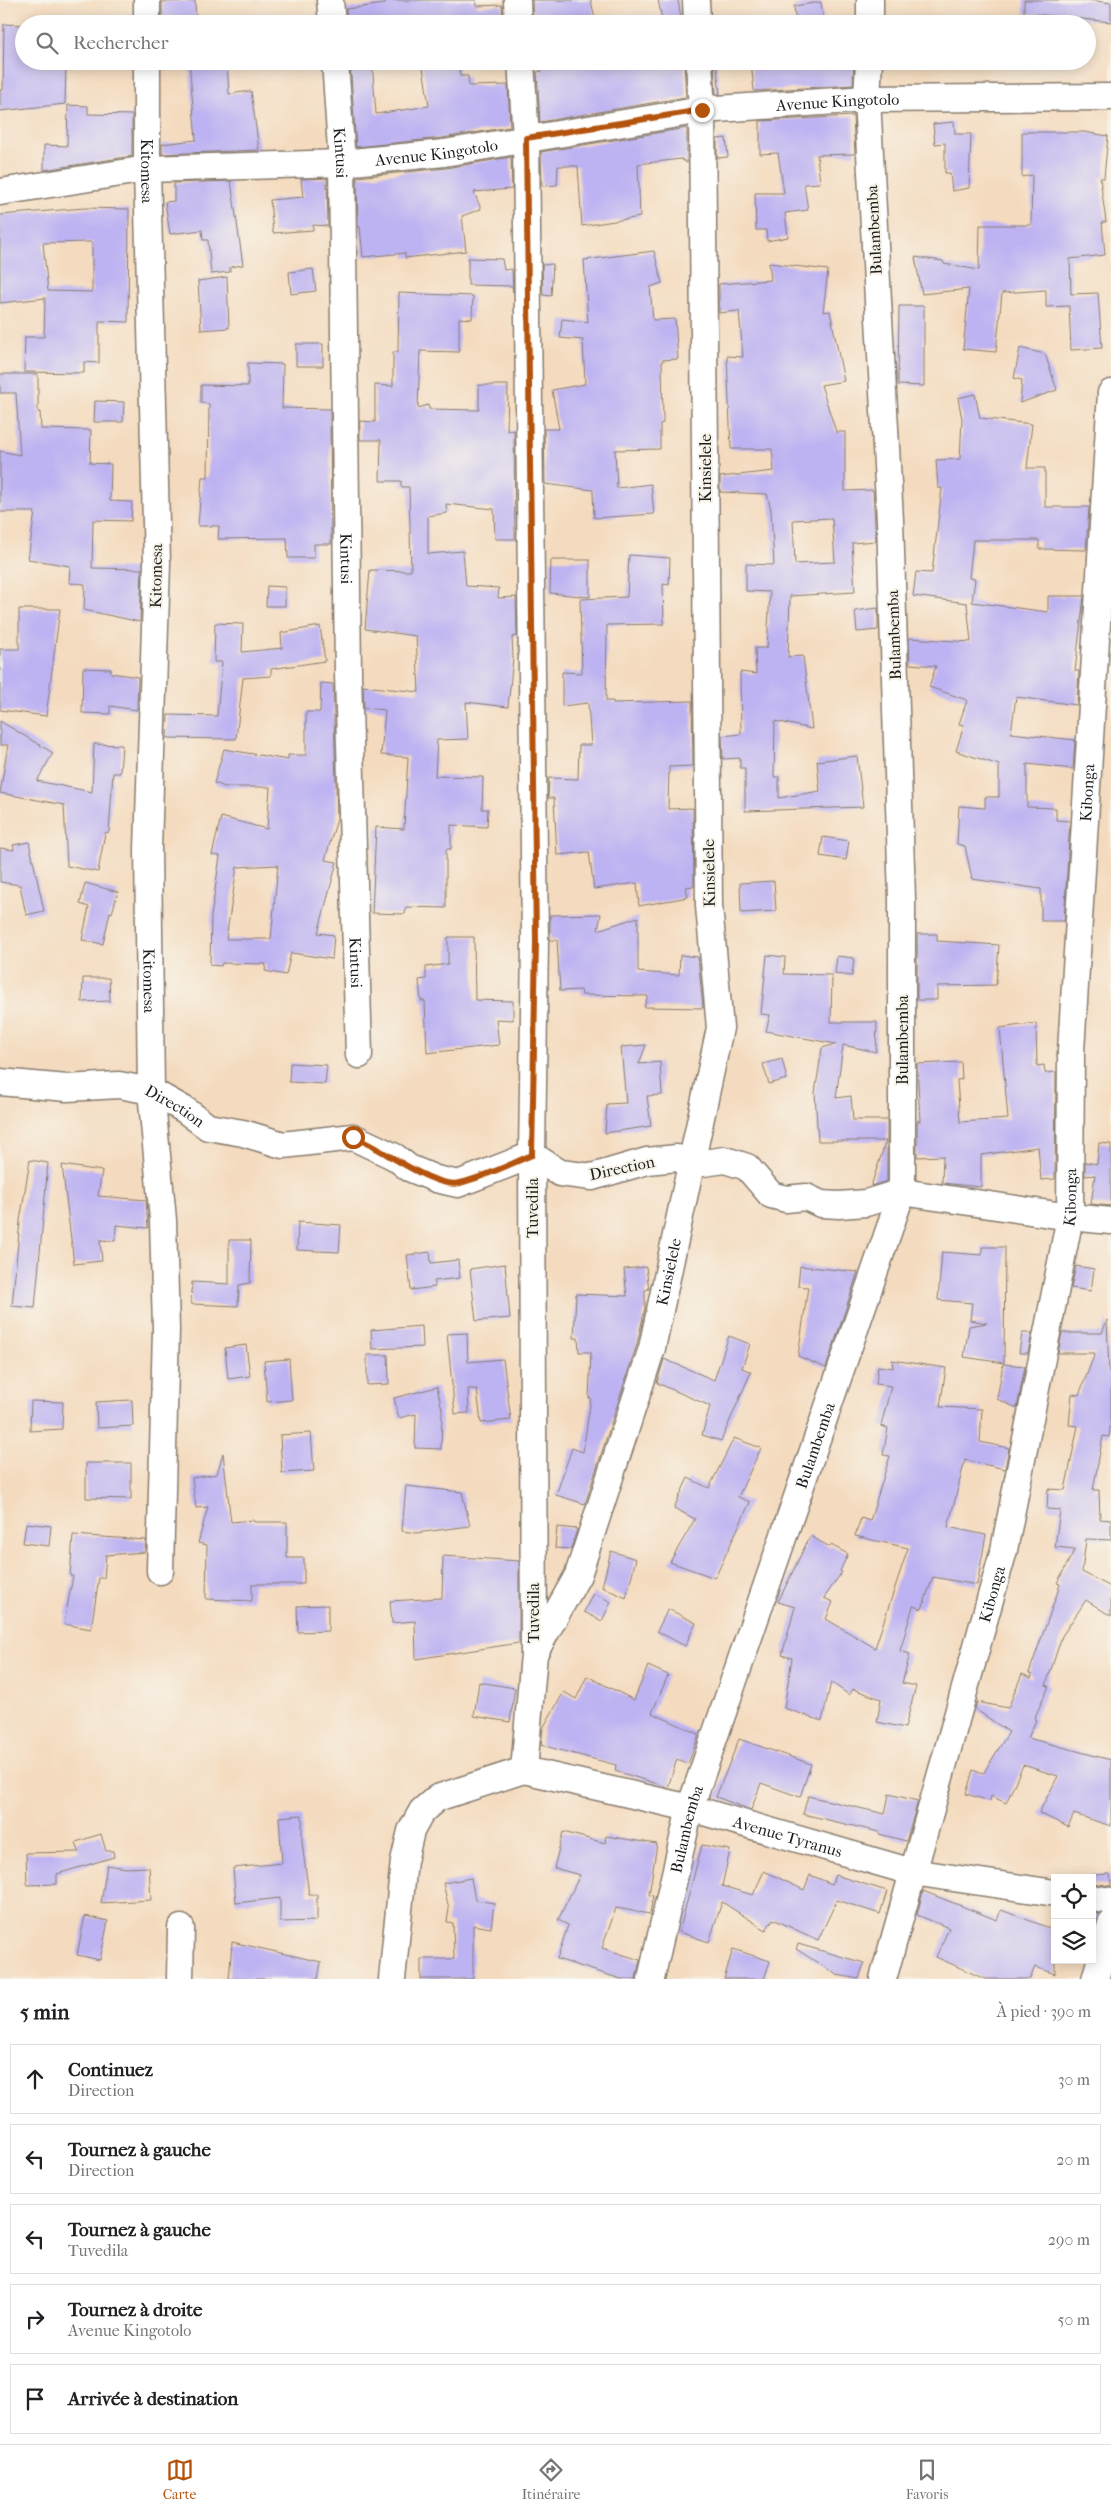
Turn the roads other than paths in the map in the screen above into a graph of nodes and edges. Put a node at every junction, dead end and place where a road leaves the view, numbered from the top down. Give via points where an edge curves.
1 (147, 0) edge
2 (330, 0) edge
3 (517, 0) edge
4 (696, 0) edge
5 (870, 0) edge
6 (147, 15) edge
7 (331, 15) edge
8 (518, 15) edge
9 (697, 15) edge
10 (870, 15) edge
11 (147, 70) edge
12 (336, 70) edge
13 (522, 70) edge
14 (700, 70) edge
15 (868, 70) edge
16 (1111, 97) edge
17 (867, 99) junction
18 (702, 110) junction
19 (526, 138) junction
20 (342, 164) junction
21 (147, 169) junction
22 (0, 192) edge
23 (1111, 393) edge
24 (359, 1054) dead end
25 (0, 1082) edge
26 (151, 1091) junction
27 (532, 1155) junction
28 (690, 1160) junction
29 (902, 1192) junction
30 (1070, 1217) junction
31 (1111, 1221) edge
32 (160, 1571) dead end
33 (534, 1654) junction
34 (524, 1770) junction
35 (690, 1808) junction
36 (912, 1872) junction
37 (1051, 1892) edge
38 (1096, 1899) edge
39 (1111, 1901) edge
40 (1111, 1924) edge
41 (181, 1928) dead end
42 (180, 1979) edge
43 (392, 1979) edge
44 (651, 1979) edge
45 (883, 1979) edge
46 (1095, 1979) edge

1 - 6 street
2 - 7 street
3 - 8 street
4 - 9 street
5 - 10 street
11 - 21 street, Kitomesa
12 - 20 street, Kintusi
13 - 19 street, Tuvedila
14 - 18 street, Kinsielele
15 - 17 street, Bulambemba
16 - 17 street, Avenue Kingotolo
17 - 18 street, Avenue Kingotolo
17 - 29 street, Bulambemba via 890,520 902,899
18 - 19 street, Avenue Kingotolo
18 - 28 street, Kinsielele via 709,906 720,1028
19 - 20 street, Avenue Kingotolo via 444,153
19 - 27 street, Tuvedila via 536,941
20 - 21 street, Avenue Kingotolo
20 - 24 street, Kintusi via 348,674
21 - 22 street, Avenue Kingotolo
21 - 26 street, Kitomesa via 157,563 148,849
23 - 30 street, Kibonga via 1071,1051
25 - 26 street, Direction via 67,1088 119,1085
26 - 27 street, Direction via 208,1127 243,1132 283,1145 353,1137 396,1157 409,1168 458,1184
26 - 32 street, Kitomesa via 163,1220 166,1329
27 - 28 street, Direction via 560,1173 592,1177 648,1161
27 - 33 street, Tuvedila
28 - 29 street, Direction via 725,1160 746,1167 771,1195 786,1199 806,1197 821,1204 839,1205 866,1203
28 - 33 street, Kinsielele via 649,1357 578,1575
29 - 30 street, Direction
29 - 35 street, Bulambemba
30 - 31 street, Direction
30 - 36 street, Kibonga via 1004,1550
33 - 34 street, Tuvedila
34 - 35 street, Avenue Tyranus
34 - 43 street via 437,1798 422,1811 411,1831 404,1861
35 - 36 street, Avenue Tyranus
35 - 44 street, Bulambemba
36 - 37 street, Avenue Tyranus
36 - 45 street, Kibonga
38 - 39 street
40 - 46 street
41 - 42 street

